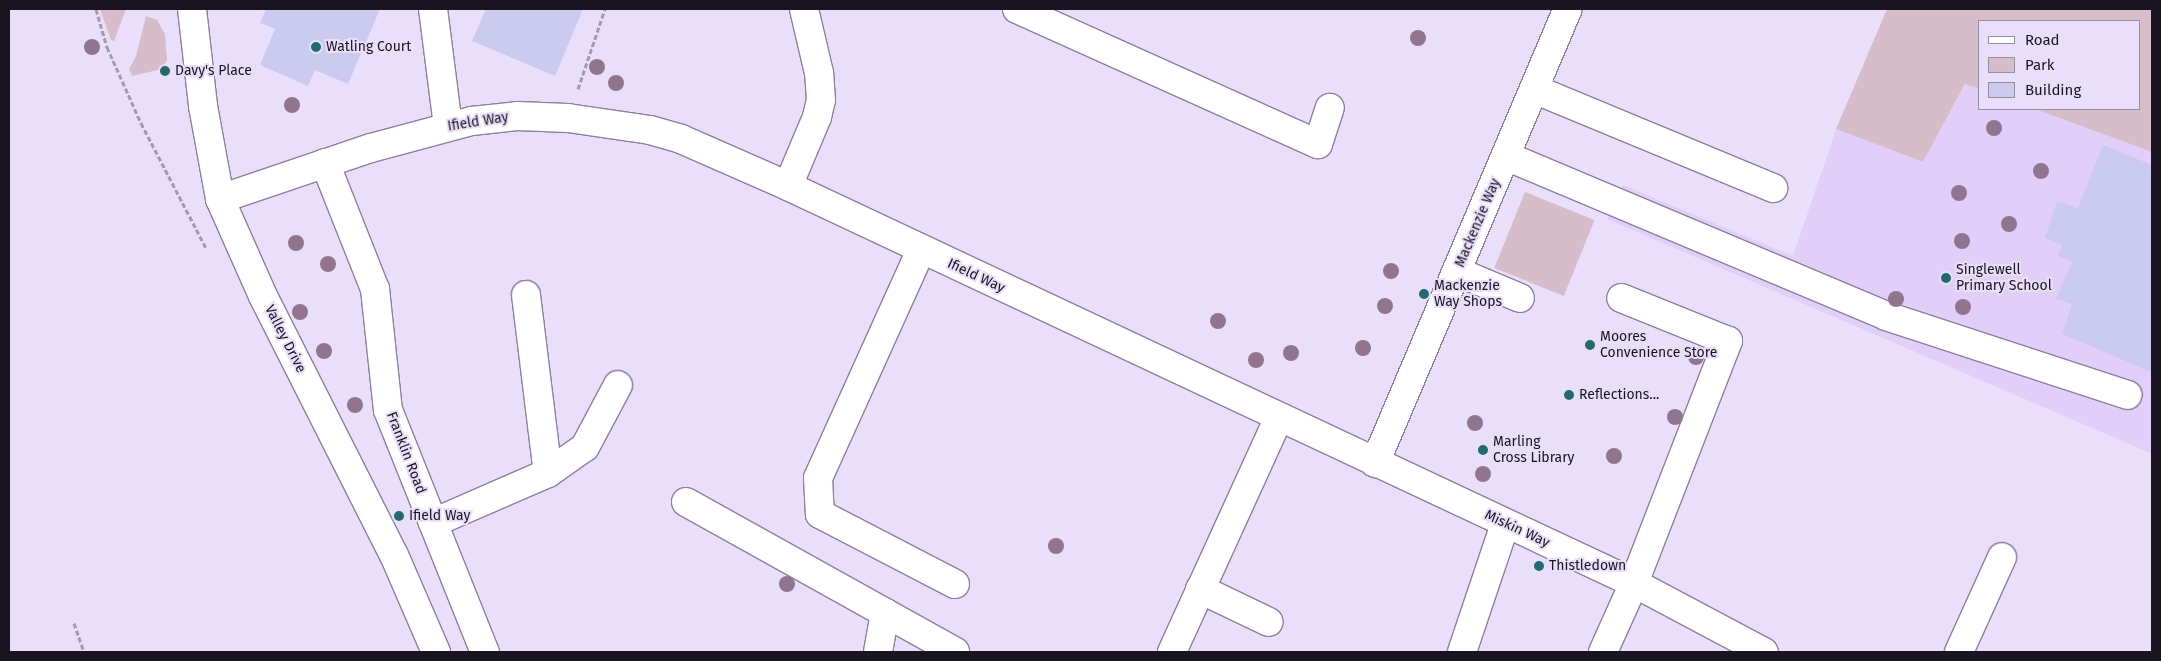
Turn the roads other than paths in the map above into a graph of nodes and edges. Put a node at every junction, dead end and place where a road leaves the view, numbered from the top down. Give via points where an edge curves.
1 (192, 9) edge
2 (434, 9) edge
3 (804, 9) edge
4 (1017, 9) edge
5 (1568, 9) edge
6 (1534, 89) junction
7 (1330, 108) dead end
8 (448, 126) junction
9 (1506, 156) junction
10 (325, 163) junction
11 (788, 186) junction
12 (1773, 188) dead end
13 (220, 199) junction
14 (921, 250) junction
15 (1458, 272) junction
16 (526, 295) dead end
17 (1520, 298) dead end
18 (1621, 298) dead end
19 (618, 385) dead end
20 (2127, 395) dead end
21 (1279, 417) junction
22 (1375, 463) junction
23 (548, 473) junction
24 (686, 502) dead end
25 (433, 523) junction
26 (1505, 524) junction
27 (2002, 557) dead end
28 (1634, 583) junction
29 (955, 584) dead end
30 (1200, 589) junction
31 (885, 613) junction
32 (1269, 622) dead end
33 (436, 652) edge
34 (485, 652) edge
35 (878, 652) edge
36 (954, 652) edge
37 (1172, 652) edge
38 (1462, 652) edge
39 (1604, 652) edge
40 (1764, 652) edge
41 (1959, 652) edge

1 - 13 street, Valley Drive via 203,106
2 - 8 street
3 - 11 street via 819,72 821,100 817,118
4 - 7 street via 1318,144
5 - 6 street, Mackenzie Way
6 - 9 street, Mackenzie Way
6 - 12 street
8 - 10 street, Ifield Way
8 - 11 street, Ifield Way via 517,116 601,120 667,135
9 - 15 street, Mackenzie Way
9 - 20 street via 1886,316
10 - 13 street, Ifield Way
10 - 25 street, Franklin Road via 375,288 388,410
11 - 14 street, Ifield Way
13 - 33 street, Valley Drive via 263,296 394,555
14 - 21 street, Ifield Way
14 - 29 street via 818,478 820,514
15 - 17 street
15 - 22 street, Mackenzie Way
16 - 23 street
18 - 28 street via 1728,341
19 - 23 street via 585,447
21 - 22 street, Ifield Way
21 - 30 street
22 - 26 street, Miskin Way
23 - 25 street
24 - 31 street
25 - 34 street, Franklin Road
26 - 28 street, Miskin Way
26 - 38 street
27 - 41 street
28 - 39 street
28 - 40 street, Miskin Way
30 - 32 street
30 - 37 street
31 - 35 street
31 - 36 street

